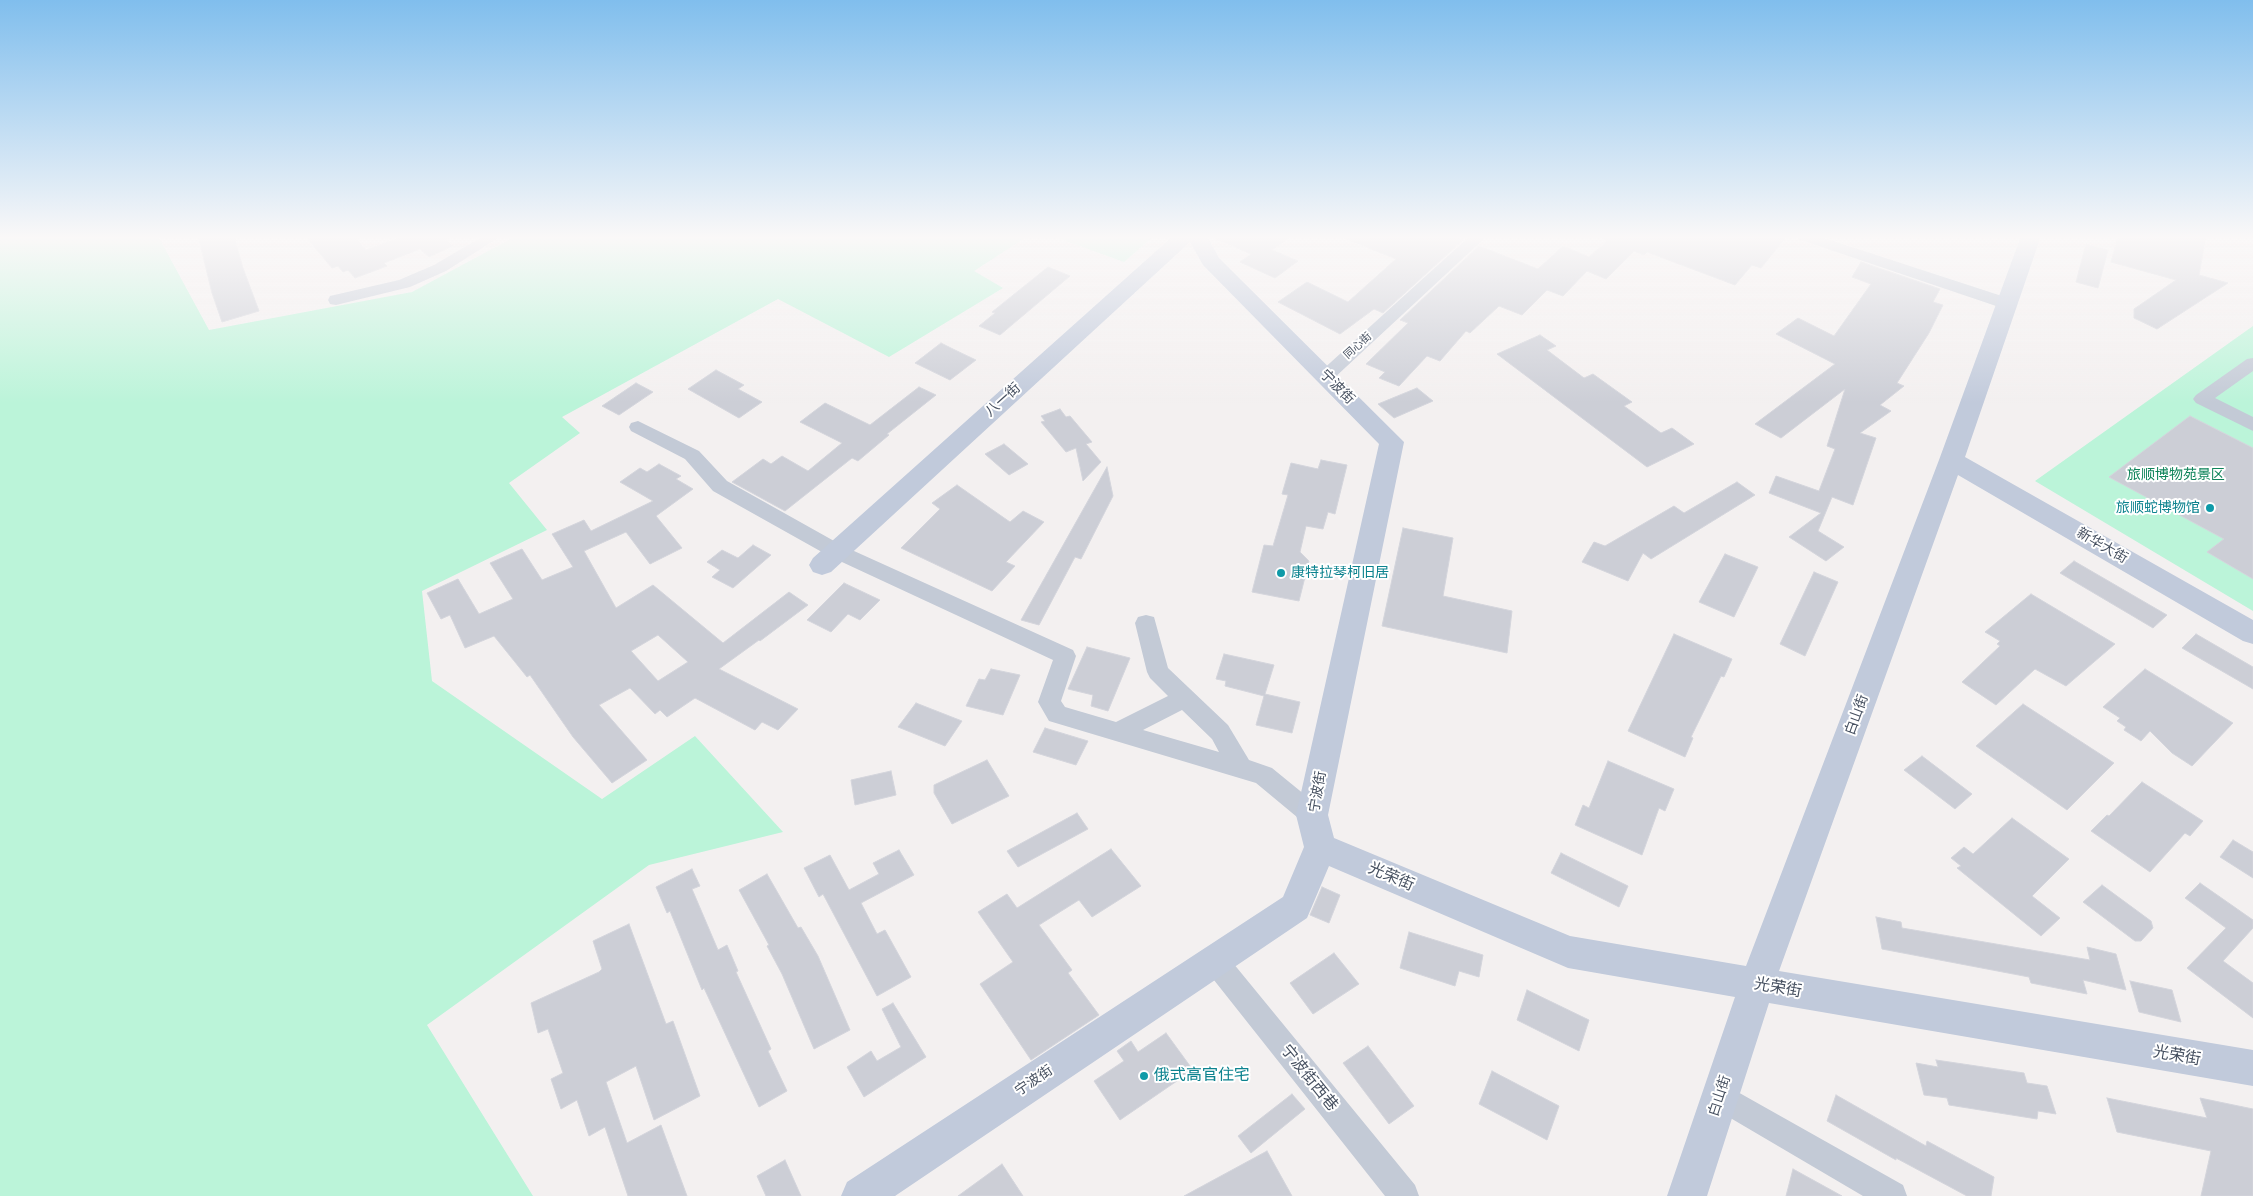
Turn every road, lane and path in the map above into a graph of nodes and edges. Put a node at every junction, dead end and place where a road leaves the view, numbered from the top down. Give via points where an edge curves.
1 (371, 292) edge
2 (1123, 292) edge
3 (1241, 292) edge
4 (1418, 292) edge
5 (1971, 292) edge
6 (2009, 292) edge
7 (336, 300) dead end
8 (2005, 303) junction
9 (2253, 363) edge
10 (1326, 376) junction
11 (2253, 425) edge
12 (638, 427) dead end
13 (1951, 460) junction
14 (829, 558) junction
15 (1146, 622) dead end
16 (2253, 633) edge
17 (1184, 698) junction
18 (1117, 732) junction
19 (1241, 769) junction
20 (1316, 831) junction
21 (1215, 961) junction
22 (1757, 984) junction
23 (2253, 1068) edge
24 (1720, 1096) junction
25 (861, 1196) edge
26 (1404, 1196) edge
27 (1687, 1196) edge
28 (1892, 1196) edge

1 - 7 street
2 - 14 street, 八一街
3 - 10 street, 宁波街
4 - 10 street, 同心街
5 - 8 street
6 - 8 street, 白山街
8 - 13 street, 白山街
9 - 11 street via 2202,399
10 - 20 street, 宁波街 via 1392,442
12 - 14 street via 692,455 720,486
13 - 16 street, 新华大街
13 - 22 street, 白山街
14 - 18 street via 1065,656 1049,702 1057,714
15 - 17 street via 1158,672
17 - 18 street
17 - 19 street via 1220,732
18 - 19 street
19 - 20 street via 1264,775
20 - 21 street, 宁波街 via 1295,907
20 - 22 street, 光荣街 via 1568,952
21 - 25 street, 宁波街
21 - 26 street, 宁波街西巷
22 - 23 street, 光荣街
22 - 24 street, 白山街
24 - 27 street, 白山街
24 - 28 street

